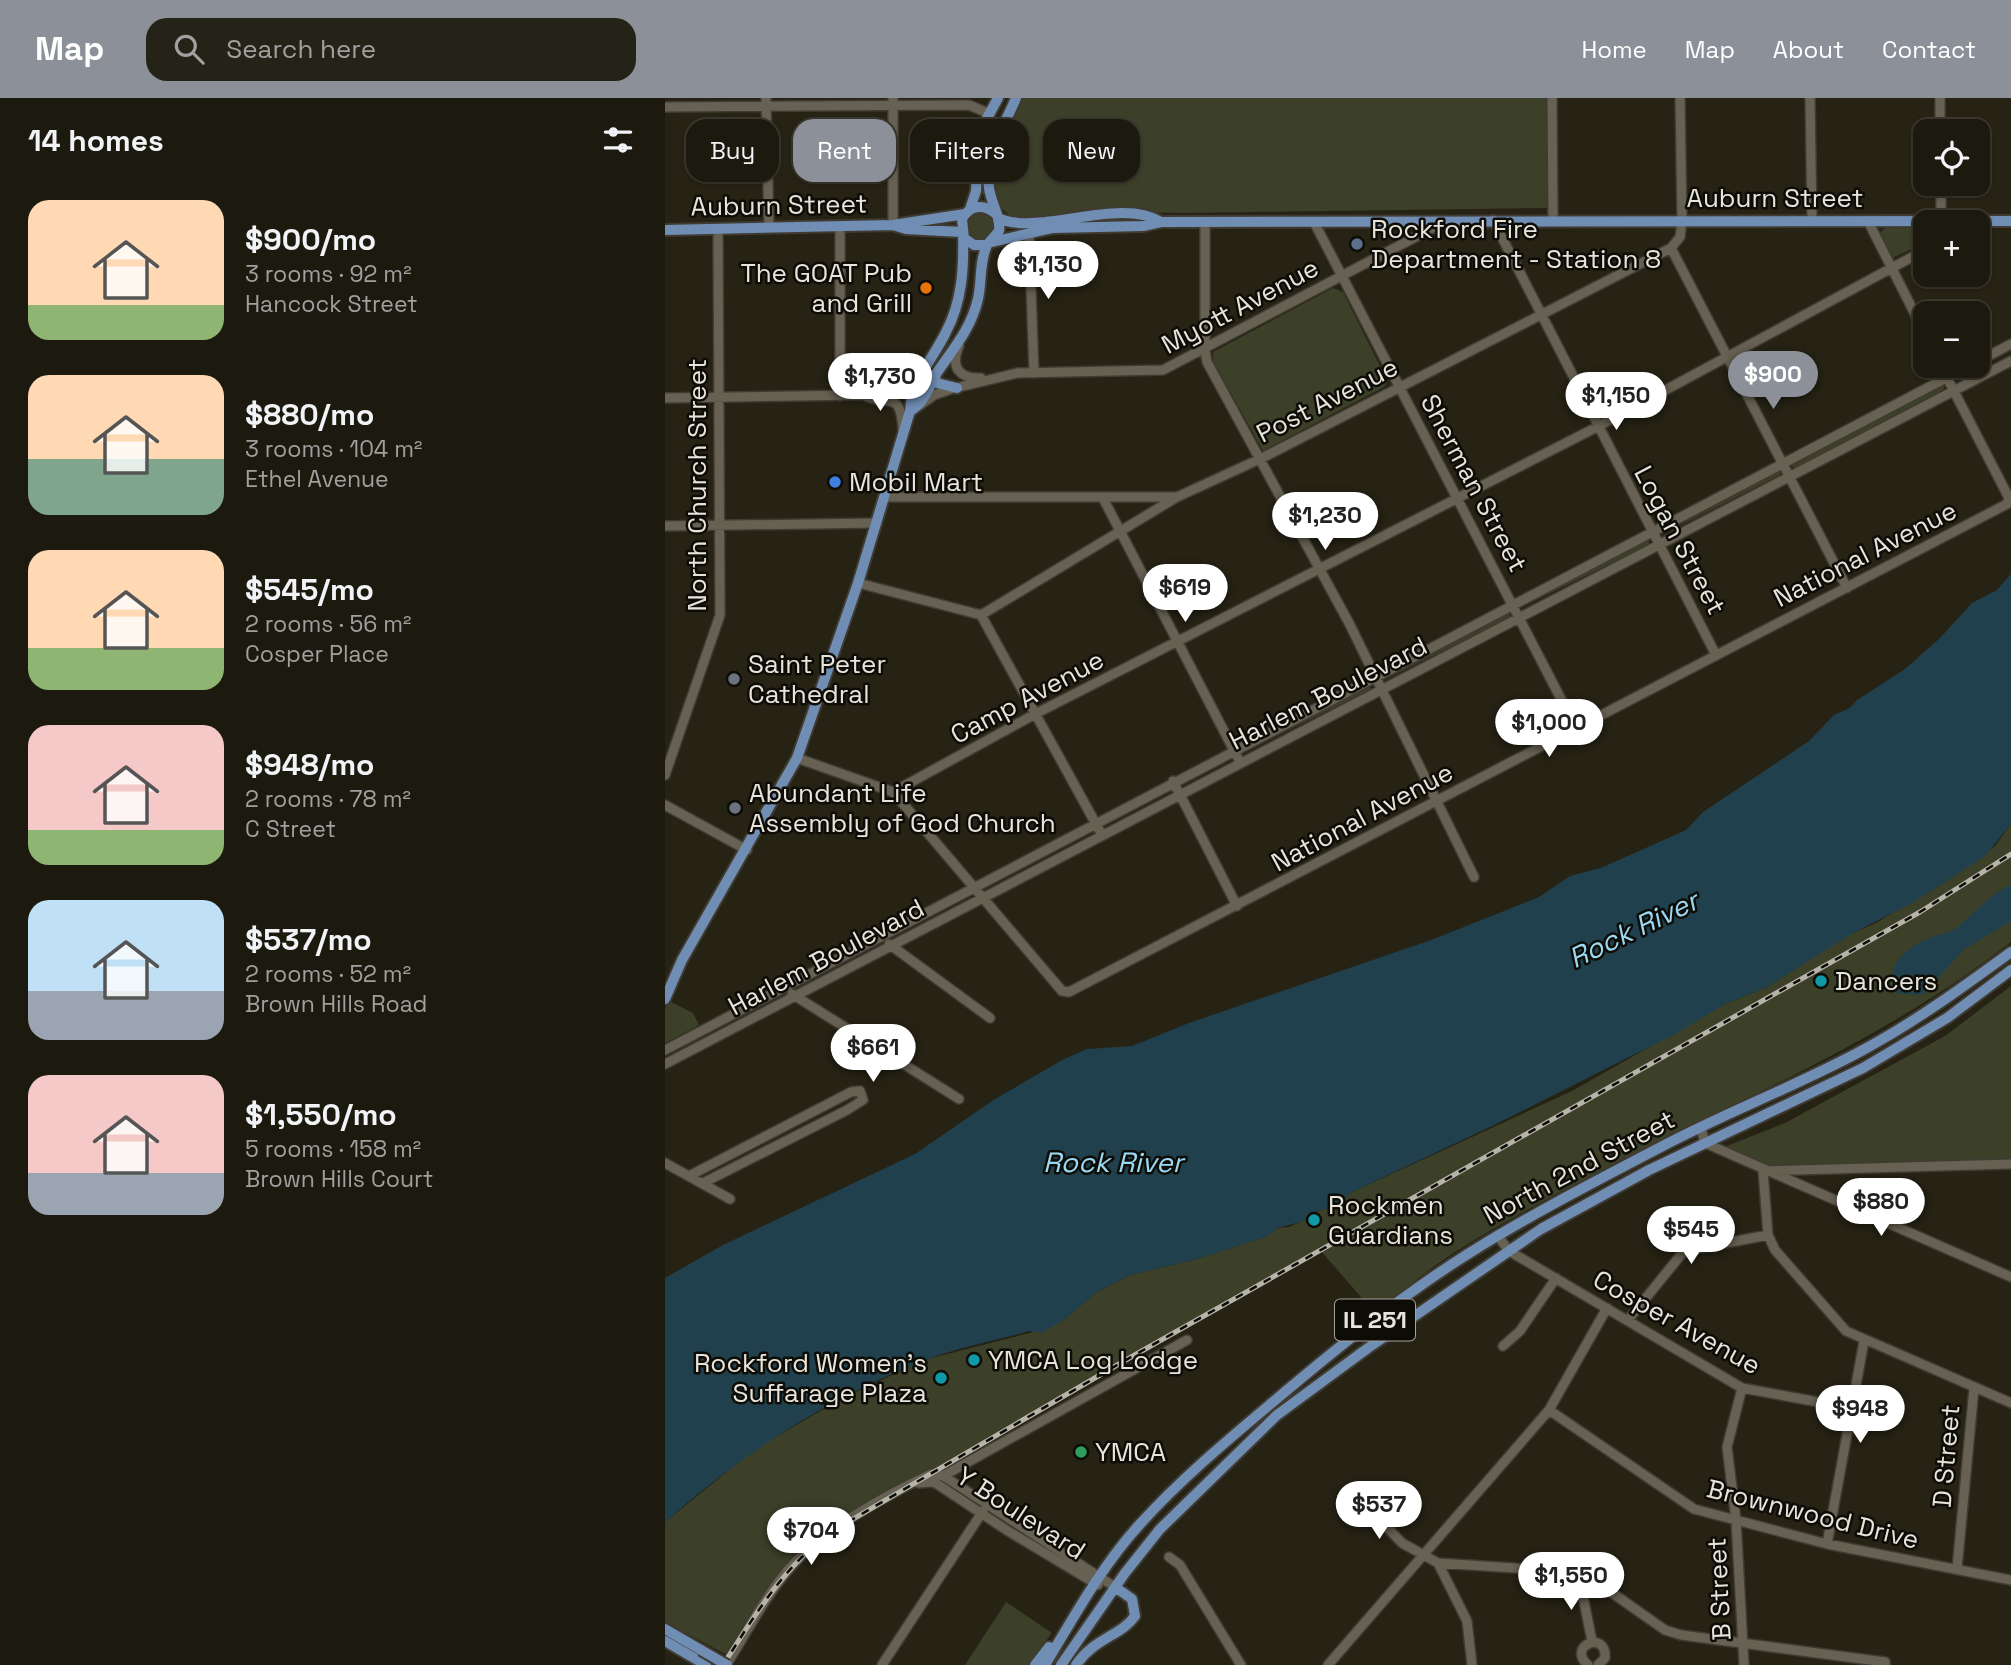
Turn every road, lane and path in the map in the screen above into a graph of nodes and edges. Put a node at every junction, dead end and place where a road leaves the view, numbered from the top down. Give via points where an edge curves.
1 (998, 98) edge
2 (1016, 98) edge
3 (1552, 98) edge
4 (1680, 98) edge
5 (1810, 98) edge
6 (1940, 98) edge
7 (766, 102) edge
8 (893, 102) edge
9 (665, 107) edge
10 (988, 113) junction
11 (1940, 119) edge
12 (967, 211) junction
13 (996, 215) junction
14 (1493, 220) junction
15 (1553, 220) junction
16 (1812, 220) junction
17 (1447, 221) junction
18 (1682, 221) junction
19 (1868, 221) junction
20 (1990, 221) edge
21 (2011, 221) edge
22 (1161, 222) junction
23 (1205, 222) junction
24 (1314, 222) junction
25 (1913, 222) edge
26 (893, 225) junction
27 (840, 226) junction
28 (769, 227) junction
29 (718, 229) junction
30 (665, 230) edge
31 (962, 233) junction
32 (1029, 233) junction
33 (989, 243) junction
34 (1671, 248) junction
35 (1913, 256) edge
36 (1892, 267) junction
37 (1341, 276) junction
38 (1913, 310) edge
39 (1541, 316) junction
40 (946, 332) junction
41 (960, 343) junction
42 (2011, 344) edge
43 (1205, 351) junction
44 (1727, 355) junction
45 (1990, 355) edge
46 (2011, 360) edge
47 (1034, 373) junction
48 (994, 378) junction
49 (1945, 378) edge
50 (1948, 378) edge
51 (934, 379) junction
52 (1399, 386) junction
53 (957, 388) junction
54 (1954, 390) junction
55 (863, 395) junction
56 (840, 396) junction
57 (911, 396) junction
58 (718, 397) junction
59 (665, 398) edge
60 (915, 409) junction
61 (1597, 427) junction
62 (903, 434) junction
63 (1262, 458) junction
64 (1783, 462) junction
65 (1790, 475) junction
66 (885, 497) junction
67 (1177, 497) junction
68 (1457, 498) junction
69 (1104, 499) junction
70 (877, 523) junction
71 (665, 526) edge
72 (720, 527) junction
73 (1651, 531) junction
74 (1120, 533) junction
75 (1658, 545) junction
76 (1318, 569) junction
77 (859, 583) junction
78 (1847, 588) junction
79 (1514, 604) junction
80 (981, 615) junction
81 (1521, 618) junction
82 (1178, 642) junction
83 (1716, 655) junction
84 (1375, 676) junction
85 (1381, 690) junction
86 (1037, 713) junction
87 (1576, 728) junction
88 (1233, 749) junction
89 (797, 758) junction
90 (1240, 762) junction
91 (665, 775) edge
92 (1173, 781) junction
93 (893, 792) junction
94 (1181, 794) junction
95 (1437, 801) junction
96 (665, 805) edge
97 (1095, 822) junction
98 (1102, 835) junction
99 (747, 850) junction
100 (1474, 877) dead end
101 (975, 887) junction
102 (983, 899) junction
103 (1237, 906) junction
104 (886, 936) junction
105 (891, 947) junction
106 (2011, 952) edge
107 (682, 960) junction
108 (2011, 970) edge
109 (665, 982) edge
110 (788, 986) junction
111 (795, 998) junction
112 (665, 999) edge
113 (990, 1018) dead end
114 (665, 1050) edge
115 (665, 1064) edge
116 (959, 1099) dead end
117 (1700, 1128) junction
118 (1705, 1143) junction
119 (665, 1163) edge
120 (2011, 1164) edge
121 (1763, 1171) junction
122 (689, 1176) junction
123 (703, 1183) junction
124 (730, 1199) dead end
125 (1768, 1235) junction
126 (1498, 1236) junction
127 (1509, 1251) junction
128 (2011, 1277) edge
129 (1556, 1278) junction
130 (1607, 1308) junction
131 (1628, 1320) junction
132 (1187, 1340) dead end
133 (1864, 1341) junction
134 (1503, 1346) dead end
135 (1742, 1388) junction
136 (1974, 1388) junction
137 (2011, 1403) edge
138 (1851, 1408) junction
139 (1549, 1410) junction
140 (943, 1476) junction
141 (910, 1484) junction
142 (1359, 1498) dead end
143 (988, 1504) junction
144 (982, 1514) junction
145 (1736, 1520) junction
146 (1828, 1544) junction
147 (1423, 1555) junction
148 (1169, 1557) dead end
149 (1438, 1563) junction
150 (1957, 1569) junction
151 (1579, 1577) junction
152 (2011, 1580) edge
153 (1104, 1583) junction
154 (1084, 1600) junction
155 (665, 1629) edge
156 (665, 1640) edge
157 (1592, 1641) junction
158 (1743, 1643) junction
159 (701, 1658) edge
160 (1885, 1664) edge
161 (726, 1665) edge
162 (882, 1665) edge
163 (1035, 1665) edge
164 (1045, 1665) edge
165 (1062, 1665) edge
166 (1070, 1665) edge
167 (1076, 1665) edge
168 (1241, 1665) edge
169 (1328, 1665) edge
170 (1472, 1665) edge
171 (1588, 1665) edge
172 (1598, 1665) edge
173 (1744, 1665) edge

1 - 10 main road
2 - 13 main road via 991,154 988,186
3 - 15 street
4 - 18 street
5 - 16 street
6 - 11 street
7 - 8 street
7 - 9 street
7 - 28 street
8 - 10 street via 969,105
8 - 26 street
10 - 12 main road via 976,148 976,191
12 - 13 main road via 983,207
12 - 26 main road, Auburn Street
12 - 31 main road
13 - 22 main road, Auburn Street via 1017,225 1090,215 1150,216
13 - 33 main road via 999,231
14 - 15 main road, Auburn Street
14 - 17 main road, Auburn Street
14 - 39 street, Logan Street
15 - 18 main road, Auburn Street
16 - 18 main road, Auburn Street
16 - 19 main road, Auburn Street
17 - 24 main road, Auburn Street
17 - 37 street, Myott Avenue
18 - 34 street via 1680,236
19 - 25 main road, Auburn Street
19 - 36 street
20 - 21 main road, Auburn Street
22 - 23 main road, Auburn Street
22 - 32 main road, Auburn Street
23 - 24 main road, Auburn Street
23 - 43 street
24 - 37 street, Sherman Street
26 - 27 main road, Auburn Street
26 - 31 main road, Auburn Street
27 - 28 main road, Auburn Street
27 - 56 street
28 - 29 main road, Auburn Street
29 - 30 main road, Auburn Street
29 - 58 street, North Church Street
31 - 33 main road via 974,245
31 - 40 main road via 964,267
32 - 33 main road, Auburn Street
32 - 47 street
33 - 41 main road via 980,266 974,314
34 - 39 street, Post Avenue
34 - 44 street
35 - 36 street, Camp Avenue
36 - 38 street
36 - 44 street, Camp Avenue
37 - 43 street, Myott Avenue
37 - 52 street, Sherman Street
39 - 52 street, Post Avenue
39 - 61 street, Logan Street
40 - 51 main road
40 - 57 main road
41 - 48 street via 955,359 960,374
41 - 51 main road
42 - 45 street
43 - 47 street, Myott Avenue via 1157,372
43 - 63 street via 1212,373
44 - 61 street, Camp Avenue
44 - 64 street
46 - 54 street, Harlem Boulevard
47 - 48 street, Myott Avenue
48 - 53 street, Myott Avenue
49 - 64 street, Harlem Boulevard
50 - 54 street
51 - 53 main road via 942,386
51 - 60 main road
52 - 63 street, Post Avenue
52 - 68 street, Sherman Street
53 - 60 street, Myott Avenue via 934,395
54 - 65 street, Harlem Boulevard
54 - 78 street, National Avenue via 2009,502
55 - 56 street
55 - 57 street via 900,390
55 - 62 street via 893,401 901,415
56 - 58 street
57 - 60 main road
58 - 59 street
58 - 72 street, North Church Street
60 - 62 main road
61 - 68 street, Camp Avenue
61 - 73 street, Logan Street
62 - 66 main road
63 - 67 street, Post Avenue
63 - 76 street
64 - 65 street
64 - 73 street, Harlem Boulevard
65 - 75 street, Harlem Boulevard
65 - 78 street
66 - 69 street
66 - 70 main road
67 - 69 street
67 - 74 street, Post Avenue
68 - 76 street, Camp Avenue
68 - 79 street, Sherman Street
69 - 74 street
70 - 72 street
70 - 77 main road
71 - 72 street
72 - 91 street, North Church Street via 719,623
73 - 75 street, Logan Street
73 - 79 street, Harlem Boulevard
74 - 80 street, Post Avenue
74 - 82 street
75 - 81 street, Harlem Boulevard
75 - 83 street, Logan Street
76 - 82 street, Camp Avenue
76 - 84 street
77 - 80 street
77 - 89 main road
78 - 83 street, National Avenue
79 - 81 street, Sherman Street
79 - 84 street, Harlem Boulevard
80 - 86 street
81 - 85 street, Harlem Boulevard
81 - 87 street, Sherman Street
82 - 86 street, Camp Avenue
82 - 88 street
83 - 87 street, National Avenue
84 - 85 street
84 - 88 street, Harlem Boulevard
85 - 90 street, Harlem Boulevard
85 - 95 street
86 - 93 street, Camp Avenue
86 - 97 street
87 - 95 street, National Avenue
88 - 90 street
88 - 92 street, Harlem Boulevard
89 - 93 street
89 - 99 main road
90 - 94 street, Harlem Boulevard
92 - 94 street
92 - 97 street, Harlem Boulevard
93 - 101 street
94 - 98 street, Harlem Boulevard
94 - 103 street
95 - 100 street
95 - 103 street, National Avenue
96 - 99 street
97 - 98 street
97 - 101 street, Harlem Boulevard
98 - 102 street, Harlem Boulevard
99 - 107 main road
101 - 102 street
101 - 104 street, Harlem Boulevard
102 - 103 street, National Avenue via 1062,991 1069,992
102 - 105 street, Harlem Boulevard
104 - 105 street
104 - 110 street, Harlem Boulevard
105 - 111 street, Harlem Boulevard
105 - 113 street
106 - 117 main road, North 2nd Street / IL 251 via 1931,1010 1864,1050
107 - 109 main road
107 - 112 main road
108 - 118 main road, North 2nd Street / IL 251 via 1947,1017 1863,1068
110 - 111 street
110 - 114 street, Harlem Boulevard
111 - 115 street, Harlem Boulevard
111 - 116 street
117 - 118 street
117 - 126 main road, North 2nd Street / IL 251
118 - 121 street
118 - 127 main road, North 2nd Street / IL 251
119 - 122 street
120 - 121 street
121 - 125 street
121 - 128 street
122 - 123 street
122 - 123 street via 860,1091 863,1100 847,1110
123 - 124 street
125 - 131 street via 1684,1251
125 - 133 street via 1775,1250 1846,1331
126 - 127 street, Cosper Avenue
126 - 153 main road, North 2nd Street / IL 251 via 1358,1333 1190,1473 1139,1525
127 - 129 street, Cosper Avenue
127 - 153 main road, North 2nd Street / IL 251 via 1276,1415 1160,1529 1125,1573
129 - 130 street, Cosper Avenue
129 - 134 street via 1520,1331
130 - 131 street, Cosper Avenue
130 - 139 street
131 - 135 street, Cosper Avenue
132 - 140 street
133 - 136 street
133 - 138 street
135 - 138 street, Cosper Avenue
135 - 145 street, B Street via 1727,1447
136 - 137 street
136 - 150 street, D Street
138 - 146 street
139 - 145 street, Brownwood Drive via 1694,1509
139 - 147 street
140 - 141 street via 931,1474
140 - 143 street, Y Boulevard
141 - 144 street, Y Boulevard via 934,1482
141 - 161 street via 798,1559
142 - 147 street via 1402,1543
143 - 144 street
143 - 153 street, Y Boulevard
144 - 153 street, Y Boulevard
144 - 162 street
145 - 146 street, Brownwood Drive
145 - 158 street, B Street
146 - 150 street, Brownwood Drive
147 - 149 street
147 - 169 street
148 - 168 street via 1180,1565
149 - 151 street via 1545,1570
149 - 170 street via 1467,1621
150 - 152 street, Brownwood Drive
151 - 157 street
151 - 158 street via 1616,1594 1665,1630
153 - 154 main road, North 2nd Street / IL 251
153 - 165 main road, North 2nd Street / IL 251
153 - 166 main road via 1109,1603
153 - 167 main road via 1132,1599 1135,1616 1089,1647
154 - 163 main road
154 - 164 main road, North 2nd Street / IL 251
155 - 159 main road
156 - 159 main road
157 - 171 street via 1581,1651
157 - 172 street via 1605,1650
158 - 160 street
158 - 173 street, B Street
159 - 161 main road, bridge

